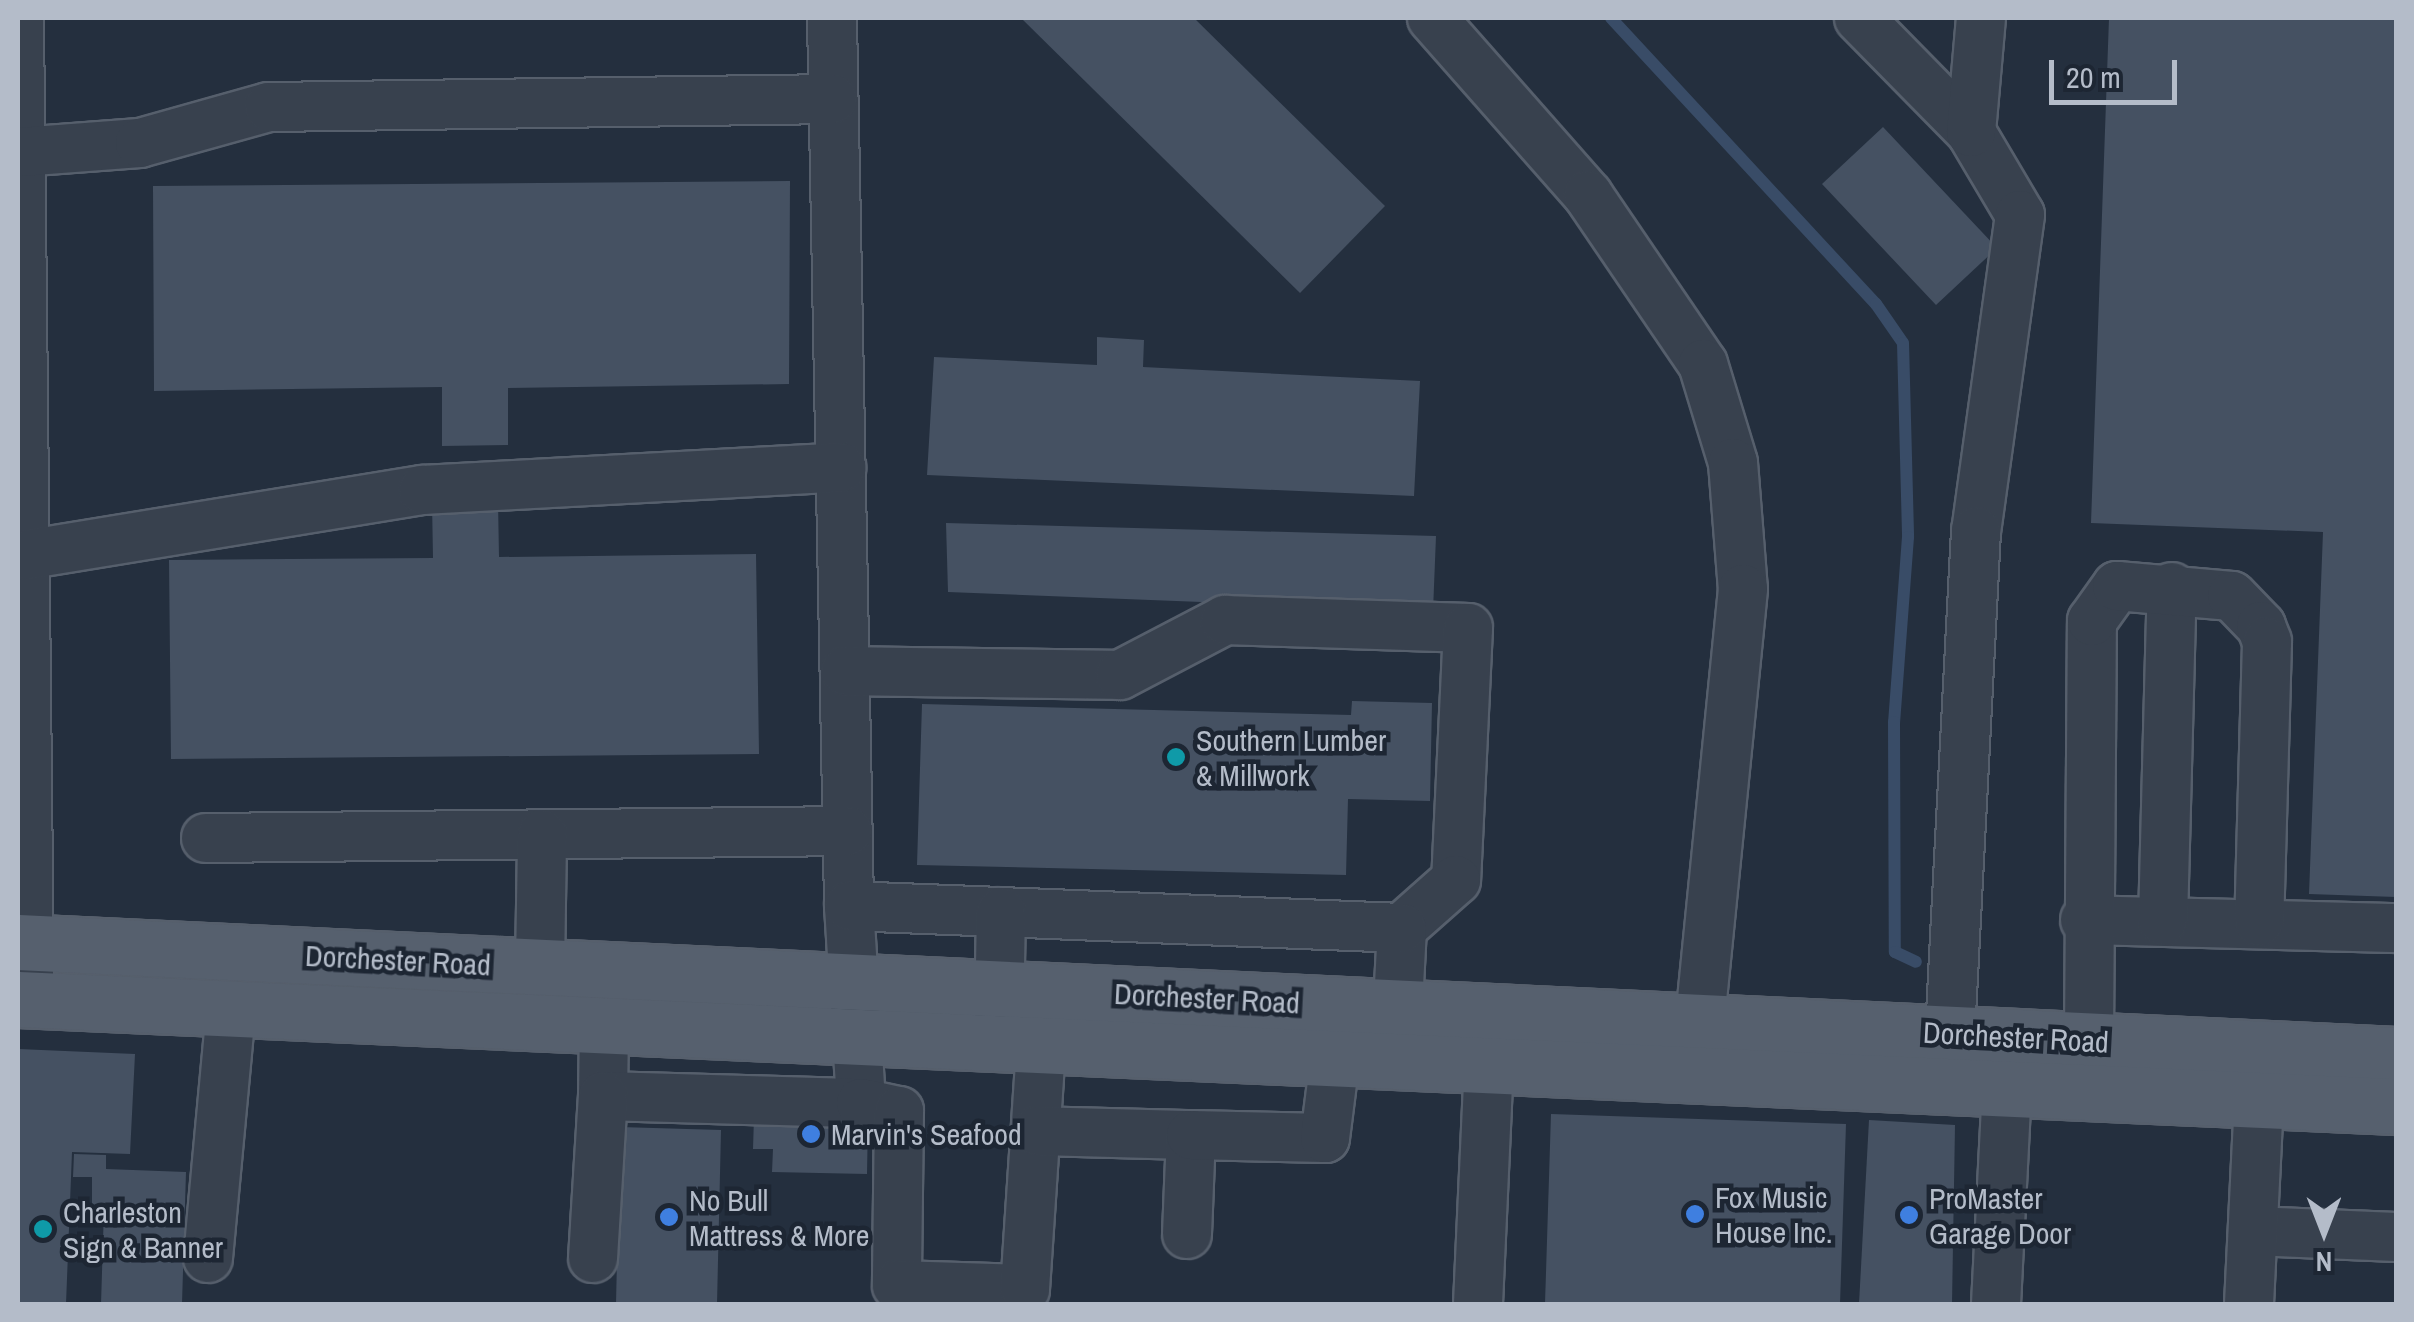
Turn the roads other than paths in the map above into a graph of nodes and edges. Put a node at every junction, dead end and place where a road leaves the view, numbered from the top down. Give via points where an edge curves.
1 (19, 18) edge
2 (832, 18) edge
3 (1432, 18) edge
4 (1858, 18) edge
5 (1981, 18) edge
6 (833, 99) junction
7 (1971, 132) junction
8 (20, 152) junction
9 (841, 467) junction
10 (25, 555) junction
11 (2172, 587) junction
12 (845, 671) junction
13 (848, 831) junction
14 (542, 834) junction
15 (206, 838) dead end
16 (850, 906) junction
17 (1002, 912) junction
18 (2085, 920) junction
19 (2163, 921) junction
20 (2260, 922) junction
21 (1402, 928) junction
22 (2396, 928) edge
23 (24, 942) edge
24 (540, 966) junction
25 (852, 982) junction
26 (1001, 988) junction
27 (23, 999) edge
28 (1398, 1007) junction
29 (231, 1010) junction
30 (1700, 1022) junction
31 (604, 1026) junction
32 (862, 1038) junction
33 (2089, 1040) junction
34 (1019, 1045) junction
35 (2396, 1055) edge
36 (1336, 1059) junction
37 (1948, 1060) junction
38 (1394, 1061) junction
39 (2008, 1063) junction
40 (1489, 1066) junction
41 (1694, 1075) junction
42 (602, 1096) junction
43 (2260, 1100) junction
44 (862, 1102) junction
45 (2396, 1106) edge
46 (1036, 1131) junction
47 (1191, 1134) junction
48 (2253, 1231) junction
49 (1186, 1234) dead end
50 (2396, 1237) edge
51 (208, 1258) dead end
52 (593, 1258) dead end
53 (1478, 1304) edge
54 (1996, 1304) edge
55 (2249, 1304) edge

1 - 8 street
2 - 6 street
3 - 30 street via 1588,195 1703,364 1733,463 1744,589
4 - 7 street
5 - 7 street
6 - 8 street via 268,107 140,143
6 - 9 street
7 - 37 street via 2020,215 1976,531
8 - 10 street
9 - 10 street via 423,490
9 - 12 street
10 - 23 street
11 - 18 street via 2116,586 2092,621
11 - 19 street
11 - 20 street via 2232,596 2255,615 2267,642
12 - 13 street
12 - 21 street via 1120,675 1225,620 1468,628 1456,880
13 - 14 street
13 - 16 street
14 - 15 street
14 - 24 street
16 - 17 street
16 - 25 street
17 - 21 street
17 - 26 street
18 - 19 street
18 - 33 street
19 - 20 street
20 - 22 street
21 - 28 street
23 - 24 main road, Dorchester Road
23 - 27 street
24 - 25 main road, Dorchester Road
25 - 26 main road, Dorchester Road
25 - 32 street
26 - 28 main road, Dorchester Road
26 - 34 street
27 - 29 main road, Dorchester Road
28 - 30 main road, Dorchester Road
28 - 38 street
29 - 31 main road, Dorchester Road
29 - 51 street
30 - 37 main road, Dorchester Road
30 - 41 street
31 - 32 main road, Dorchester Road
31 - 42 street
32 - 34 main road, Dorchester Road
32 - 44 street
33 - 35 main road, Dorchester Road
33 - 39 main road, Dorchester Road
34 - 36 main road, Dorchester Road
34 - 46 street
36 - 38 main road, Dorchester Road
36 - 47 street via 1325,1138
37 - 39 main road, Dorchester Road
37 - 41 main road, Dorchester Road
38 - 40 main road, Dorchester Road
39 - 43 main road, Dorchester Road
39 - 54 street
40 - 41 main road, Dorchester Road
40 - 53 street
42 - 44 street
42 - 52 street
43 - 45 main road, Dorchester Road
43 - 48 street
44 - 46 street via 899,1111 897,1285 1025,1289
46 - 47 street
47 - 49 street
48 - 50 street
48 - 55 street

